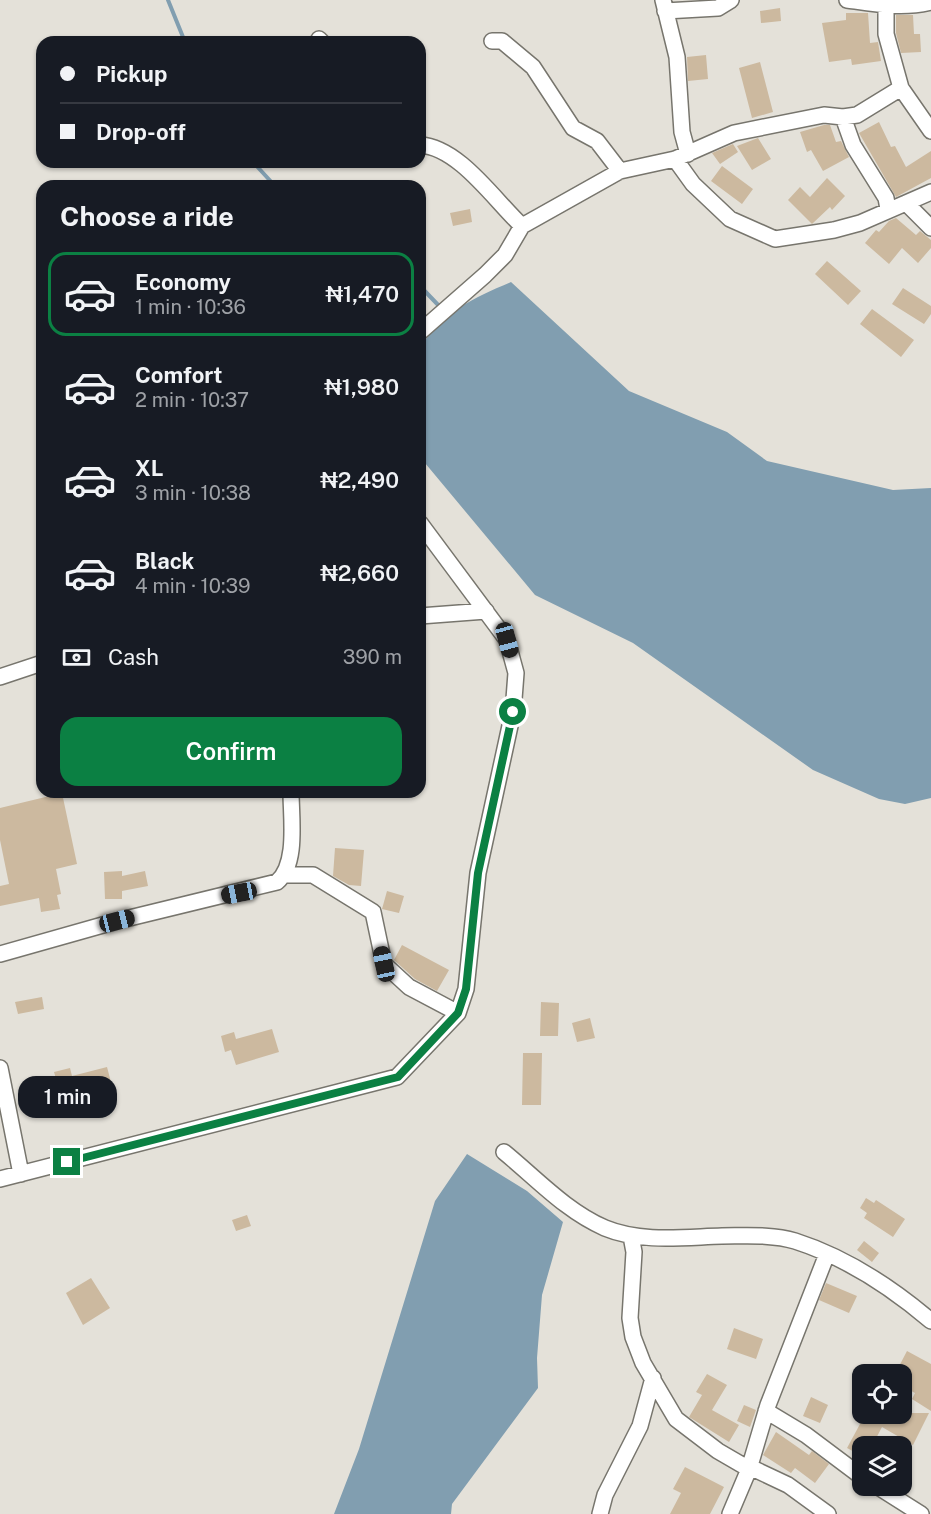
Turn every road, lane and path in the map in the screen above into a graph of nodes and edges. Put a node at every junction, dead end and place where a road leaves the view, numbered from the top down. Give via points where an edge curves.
1 (730, 0) edge
2 (847, 0) edge
3 (931, 2) edge
4 (885, 3) edge
5 (664, 6) edge
6 (492, 41) dead end
7 (901, 88) junction
8 (843, 117) junction
9 (931, 131) edge
10 (426, 146) edge
11 (681, 156) junction
12 (620, 171) junction
13 (931, 192) edge
14 (906, 203) junction
15 (888, 209) junction
16 (522, 226) junction
17 (931, 228) edge
18 (426, 328) edge
19 (426, 531) edge
20 (486, 611) junction
21 (426, 616) edge
22 (36, 665) edge
23 (0, 677) edge
24 (291, 798) edge
25 (285, 875) junction
26 (0, 954) edge
27 (458, 1013) junction
28 (0, 1068) edge
29 (504, 1152) dead end
30 (21, 1174) junction
31 (0, 1179) edge
32 (631, 1236) junction
33 (827, 1254) junction
34 (931, 1321) edge
35 (653, 1378) junction
36 (766, 1411) junction
37 (749, 1468) junction
38 (852, 1470) edge
39 (892, 1496) edge
40 (600, 1514) edge
41 (730, 1514) edge
42 (828, 1514) edge
43 (921, 1514) edge

1 - 5 street via 718,8
2 - 4 street
3 - 4 street
4 - 7 street via 886,34
5 - 11 street via 677,57
6 - 12 street via 502,40 533,67 573,128 597,141
7 - 8 street via 857,115
7 - 9 street
8 - 11 street via 824,115 734,133
8 - 15 street via 853,145 886,198
10 - 16 street via 469,170
11 - 12 street
11 - 15 street via 693,184 730,219 775,239 834,230
12 - 16 street
13 - 14 street
14 - 15 street
14 - 17 street
16 - 18 street via 505,255
19 - 20 street
20 - 21 street
20 - 27 street via 507,640 516,673 513,712 478,873 466,989
22 - 23 street
24 - 25 street
25 - 26 street via 277,882
25 - 27 street via 313,875 373,912 384,964 409,987
27 - 30 street via 398,1077
28 - 30 street
29 - 32 street via 561,1203 606,1228
30 - 31 street
32 - 33 street via 771,1237 793,1240
32 - 35 street via 634,1260 630,1318 637,1350
33 - 34 street via 890,1288
33 - 36 street
35 - 37 street via 676,1419
35 - 40 street via 640,1426 605,1494
36 - 37 street
36 - 38 street
37 - 41 street
37 - 42 street via 788,1485
39 - 43 street

